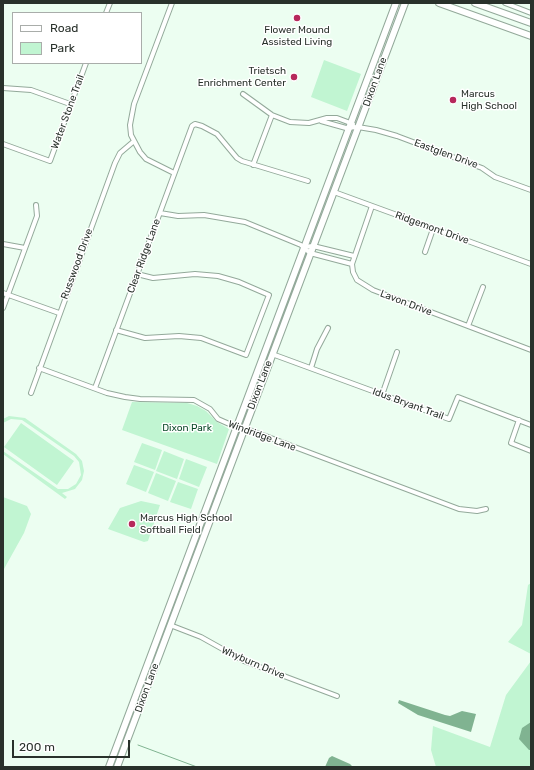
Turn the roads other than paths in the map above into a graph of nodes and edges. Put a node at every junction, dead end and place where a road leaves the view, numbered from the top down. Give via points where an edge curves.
1 (172, 3) edge
2 (396, 3) edge
3 (405, 3) edge
4 (439, 3) edge
5 (475, 3) edge
6 (505, 3) edge
7 (459, 6) edge
8 (531, 13) edge
9 (531, 23) edge
10 (390, 31) junction
11 (531, 36) edge
12 (86, 64) edge
13 (3, 88) edge
14 (243, 94) dead end
15 (361, 97) junction
16 (368, 100) junction
17 (70, 104) junction
18 (272, 115) junction
19 (321, 121) junction
20 (350, 126) junction
21 (358, 127) junction
22 (133, 142) junction
23 (3, 144) edge
24 (253, 165) junction
25 (174, 173) junction
26 (308, 181) dead end
27 (531, 190) edge
28 (334, 192) junction
29 (36, 204) dead end
30 (372, 206) junction
31 (160, 213) junction
32 (434, 229) junction
33 (3, 244) edge
34 (313, 246) junction
35 (304, 247) junction
36 (25, 248) junction
37 (425, 252) dead end
38 (310, 253) junction
39 (354, 256) junction
40 (352, 264) junction
41 (531, 264) edge
42 (137, 274) junction
43 (482, 287) dead end
44 (3, 293) edge
45 (8, 294) junction
46 (3, 308) edge
47 (59, 313) junction
48 (468, 326) junction
49 (328, 328) dead end
50 (116, 330) junction
51 (531, 348) edge
52 (398, 352) dead end
53 (272, 354) junction
54 (39, 368) junction
55 (311, 368) junction
56 (95, 388) junction
57 (31, 393) dead end
58 (382, 395) junction
59 (519, 420) junction
60 (531, 425) edge
61 (236, 427) junction
62 (244, 428) junction
63 (531, 450) edge
64 (486, 509) dead end
65 (170, 625) junction
66 (137, 694) junction
67 (144, 696) junction
68 (337, 696) dead end
69 (109, 767) edge
70 (117, 767) edge

1 - 22 street via 131,114 130,135
2 - 10 main road, Dixon Lane
3 - 10 main road, Dixon Lane
4 - 7 main road
5 - 9 main road
6 - 8 street
7 - 11 main road
10 - 15 main road, Dixon Lane
10 - 16 main road, Dixon Lane
12 - 17 street, Water Stone Trail
13 - 17 street via 31,90
14 - 18 street, Eastglen Drive
15 - 16 main road
15 - 20 main road, Dixon Lane
16 - 21 main road, Dixon Lane
17 - 23 street, Water Stone Trail via 50,161
18 - 19 street, Eastglen Drive via 300,124
18 - 24 street
19 - 20 street, Eastglen Drive
19 - 20 street, Eastglen Drive via 337,118
20 - 21 street, Eastglen Drive
20 - 35 main road, Dixon Lane
21 - 27 street, Eastglen Drive via 397,136 482,168 495,177
21 - 28 main road, Dixon Lane
22 - 25 street via 146,159
22 - 47 street, Russwood Drive via 120,153 115,163
24 - 25 street, Clear Ridge Lane via 237,158 217,134 195,124 191,128
24 - 26 street
25 - 31 street, Clear Ridge Lane
28 - 30 street, Ridgemont Drive
28 - 34 main road, Dixon Lane
29 - 36 street via 36,216
30 - 32 street, Ridgemont Drive
30 - 39 street
31 - 35 street via 178,216 204,215 245,222
31 - 42 street, Clear Ridge Lane
32 - 37 street
32 - 41 street, Ridgemont Drive
33 - 36 street
34 - 35 street
34 - 38 main road, Dixon Lane
34 - 39 street
35 - 38 street
35 - 61 main road, Dixon Lane
36 - 45 street
38 - 40 street
38 - 53 main road, Dixon Lane
39 - 40 street
40 - 48 street, Lavon Drive via 353,272 366,287
42 - 50 street, Clear Ridge Lane
42 - 50 street via 153,278 196,274 218,276 269,295 246,355 201,338 145,338
43 - 48 street
44 - 45 street
45 - 46 street
45 - 47 street
47 - 54 street, Russwood Drive
48 - 51 street, Lavon Drive
49 - 55 street
50 - 56 street, Clear Ridge Lane
52 - 58 street
53 - 55 street, Idus Bryant Trail
53 - 62 main road, Dixon Lane
54 - 56 street, Windridge Lane
54 - 57 street, Russwood Drive
55 - 58 street, Idus Bryant Trail
56 - 61 street, Windridge Lane via 107,393 140,399 194,400 210,409 218,419
58 - 59 street, Idus Bryant Trail via 449,419 458,397
59 - 60 street, Idus Bryant Trail
59 - 63 street via 511,443
61 - 62 street, Windridge Lane
61 - 66 main road, Dixon Lane
62 - 64 street, Windridge Lane via 459,509
62 - 65 main road, Dixon Lane
65 - 67 main road, Dixon Lane
65 - 68 street, Whyburn Drive via 201,637 244,661
66 - 67 main road
66 - 69 main road, Dixon Lane
67 - 70 main road, Dixon Lane

